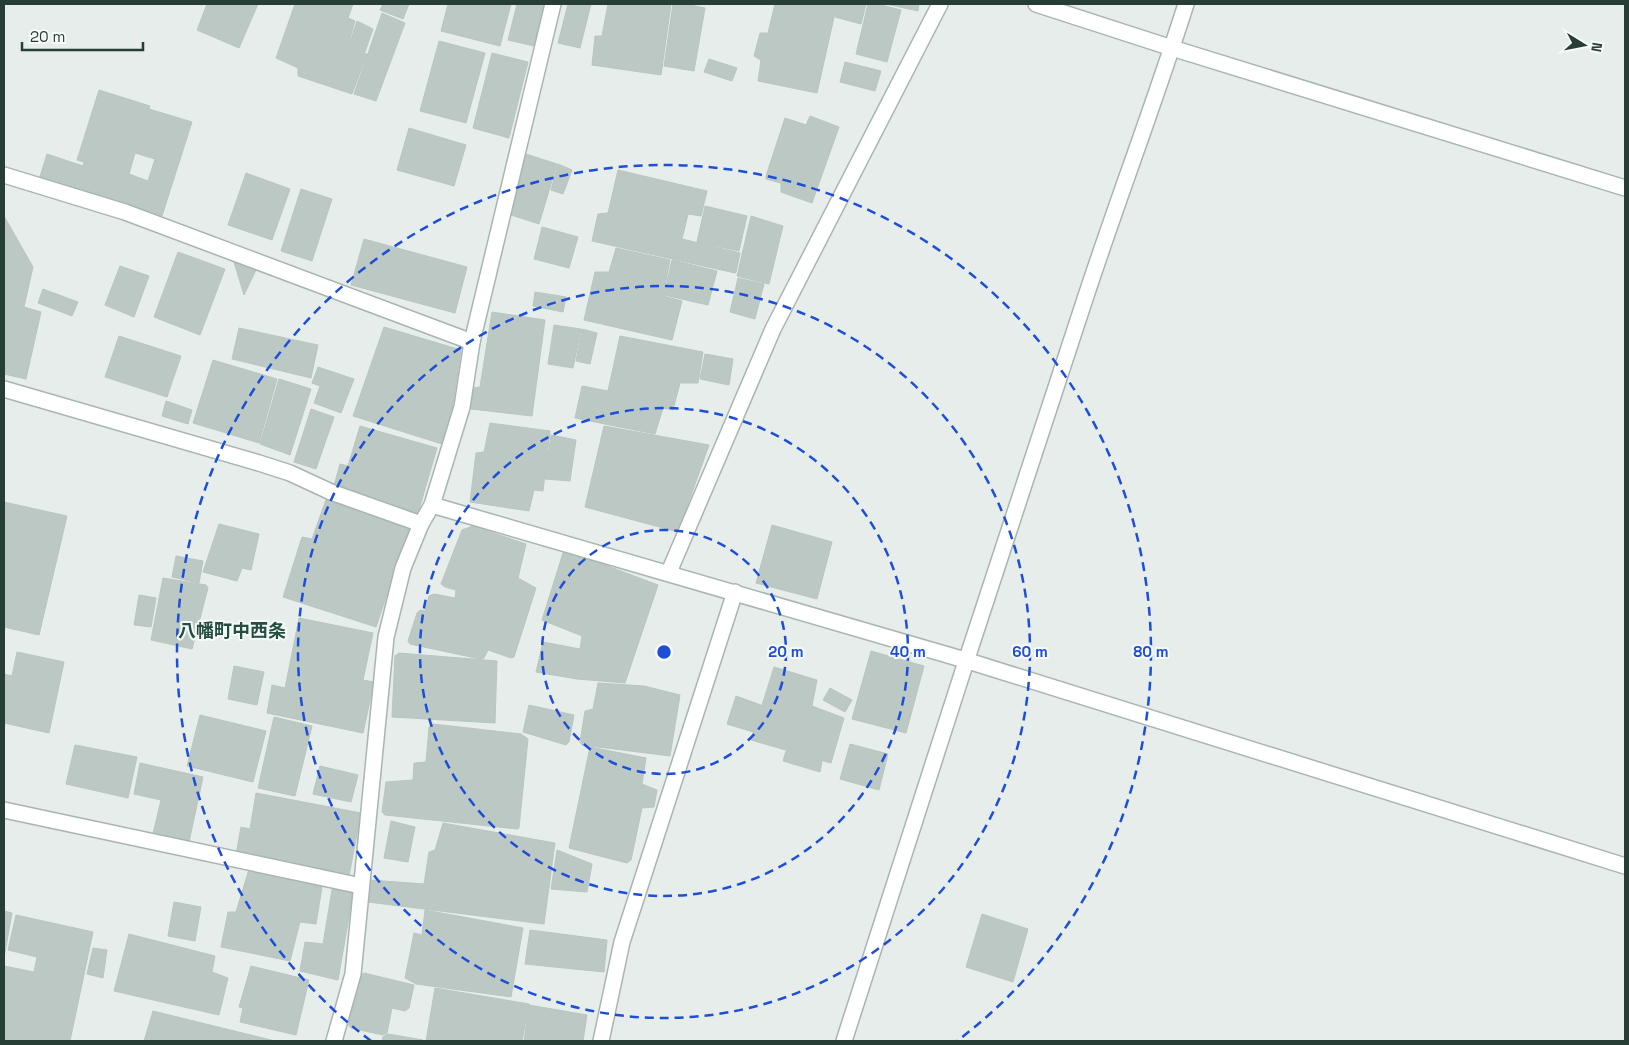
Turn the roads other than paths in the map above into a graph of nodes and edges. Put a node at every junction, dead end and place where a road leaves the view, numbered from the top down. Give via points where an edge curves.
1 (553, 4) edge
2 (940, 4) edge
3 (1036, 4) edge
4 (1186, 4) edge
5 (1172, 48) junction
6 (4, 175) edge
7 (1625, 188) edge
8 (472, 342) junction
9 (4, 390) edge
10 (432, 505) junction
11 (421, 524) junction
12 (669, 572) junction
13 (735, 592) junction
14 (965, 660) junction
15 (4, 810) edge
16 (1625, 866) edge
17 (361, 886) junction
18 (334, 1041) edge
19 (601, 1041) edge
20 (844, 1041) edge

1 - 8 street
2 - 12 street via 773,329
3 - 5 street
4 - 5 street
5 - 7 street
5 - 14 street
6 - 8 street via 125,212
8 - 10 street via 462,407
9 - 11 street via 259,463
10 - 11 street
10 - 12 street
11 - 17 street via 403,568 386,638
12 - 13 street
13 - 14 street
13 - 19 street via 622,942
14 - 16 street
14 - 20 street
15 - 17 street
17 - 18 street via 353,974

